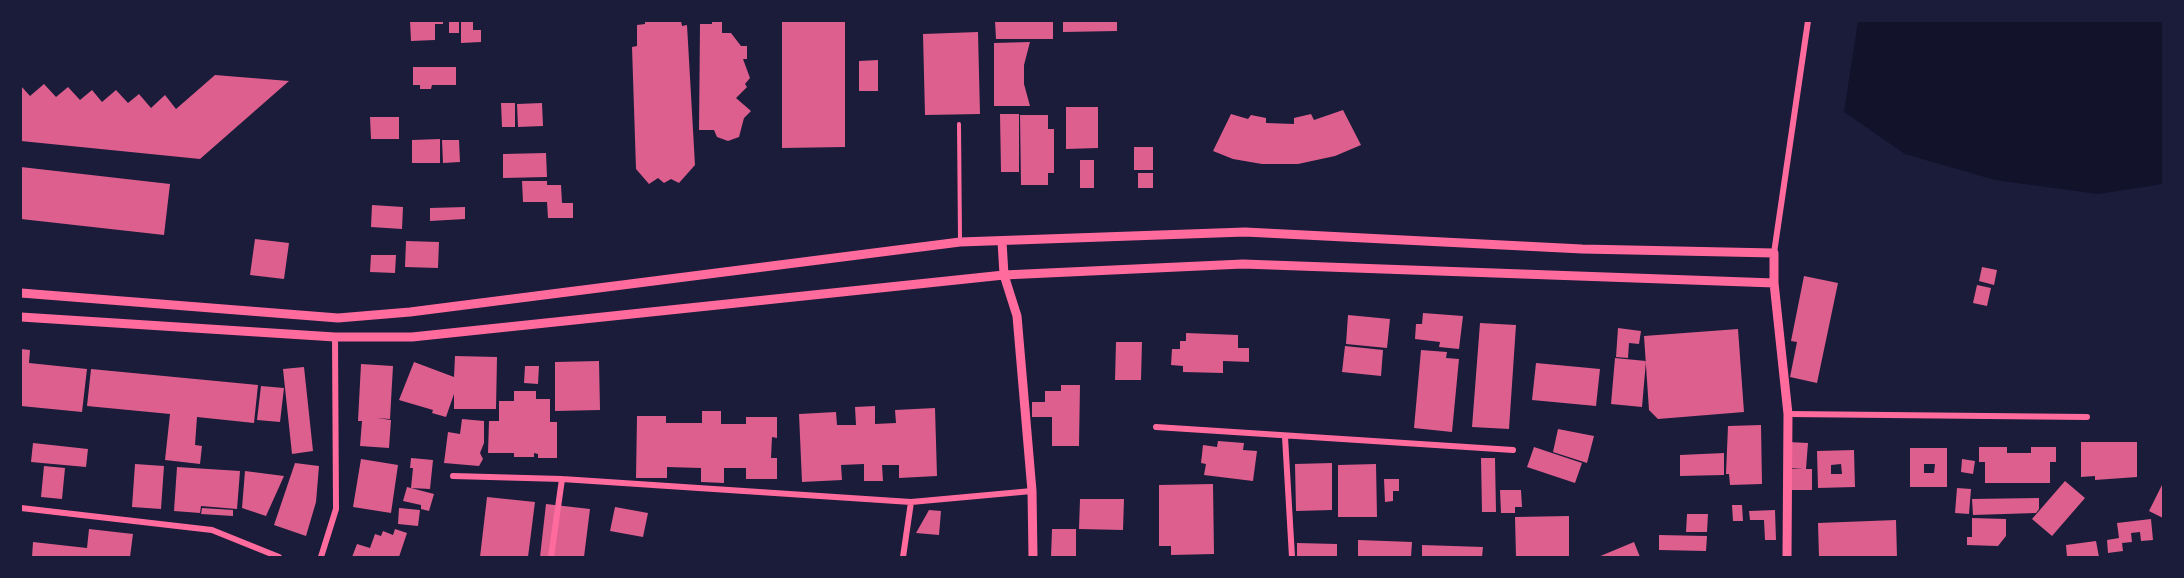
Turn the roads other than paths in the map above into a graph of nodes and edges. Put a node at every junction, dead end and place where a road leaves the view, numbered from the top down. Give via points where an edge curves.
1 (1808, 21) edge
2 (958, 124) dead end
3 (1002, 241) junction
4 (960, 242) junction
5 (1774, 253) junction
6 (1004, 275) junction
7 (1774, 283) junction
8 (21, 293) edge
9 (21, 317) edge
10 (338, 318) junction
11 (335, 337) junction
12 (1788, 414) junction
13 (2087, 417) dead end
14 (1156, 428) dead end
15 (1285, 437) junction
16 (1513, 450) dead end
17 (453, 476) dead end
18 (562, 479) junction
19 (1032, 490) junction
20 (911, 502) junction
21 (21, 508) edge
22 (270, 555) edge
23 (279, 557) edge
24 (321, 557) edge
25 (551, 557) edge
26 (903, 557) edge
27 (1033, 557) edge
28 (1292, 557) edge
29 (1787, 557) edge

1 - 5 street
2 - 4 lane
3 - 4 street
3 - 5 street via 1245,231 1582,249
3 - 6 street
4 - 10 street
5 - 7 street
6 - 7 street via 1243,264
6 - 11 street via 412,337
6 - 19 street via 1017,316
7 - 12 street
8 - 10 street
9 - 11 street
10 - 11 street
11 - 24 street via 336,509
12 - 13 street
12 - 29 street
14 - 15 street
15 - 16 street
15 - 28 street
17 - 18 street
18 - 20 street
18 - 25 street
19 - 20 street
19 - 27 street
20 - 26 street
21 - 22 street via 212,530
22 - 23 street

